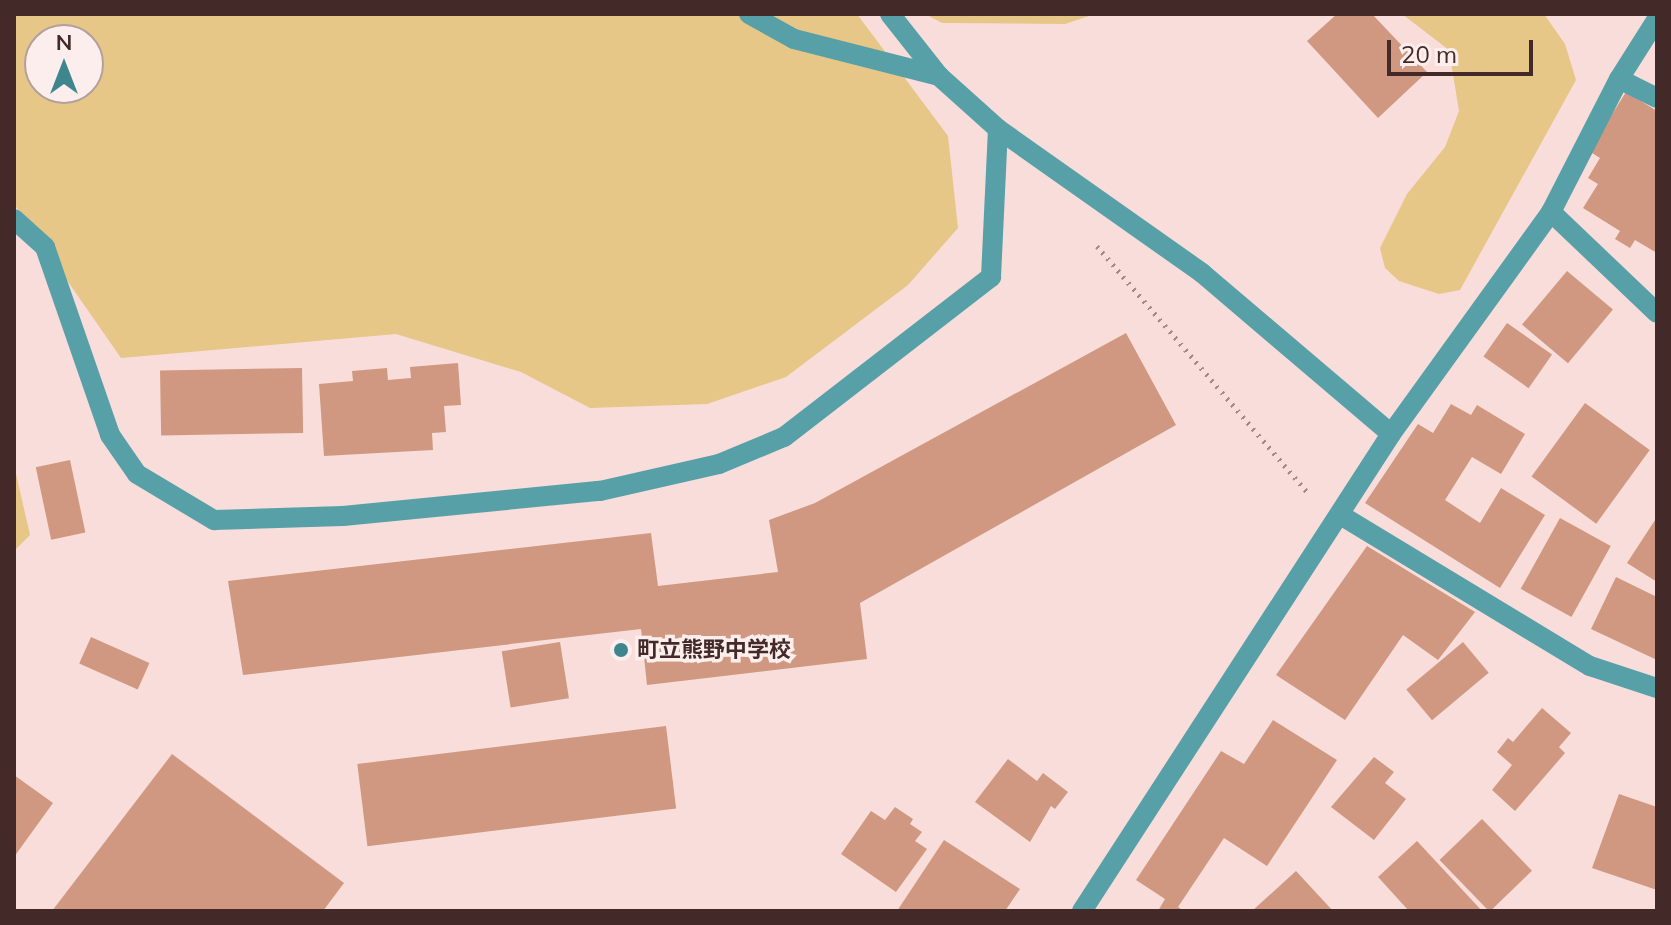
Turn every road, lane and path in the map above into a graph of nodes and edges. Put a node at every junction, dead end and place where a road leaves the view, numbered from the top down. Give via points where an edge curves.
1 (749, 14) edge
2 (890, 14) edge
3 (1657, 19) edge
4 (939, 76) junction
5 (1619, 79) junction
6 (1657, 98) edge
7 (998, 129) junction
8 (1551, 212) junction
9 (14, 219) edge
10 (1094, 242) dead end
11 (1657, 313) edge
12 (1391, 434) junction
13 (1342, 516) junction
14 (1657, 688) edge
15 (1082, 911) edge

1 - 4 street via 794,39
2 - 4 street
3 - 5 street
4 - 7 street
5 - 6 street
5 - 8 street
7 - 9 street via 991,277 784,437 719,464 600,491 343,516 214,520 137,474 110,435 45,247
7 - 12 street via 1202,273
8 - 11 street
8 - 12 street
10 - 13 path via 1322,509
12 - 13 street
13 - 14 street via 1590,666
13 - 15 street

